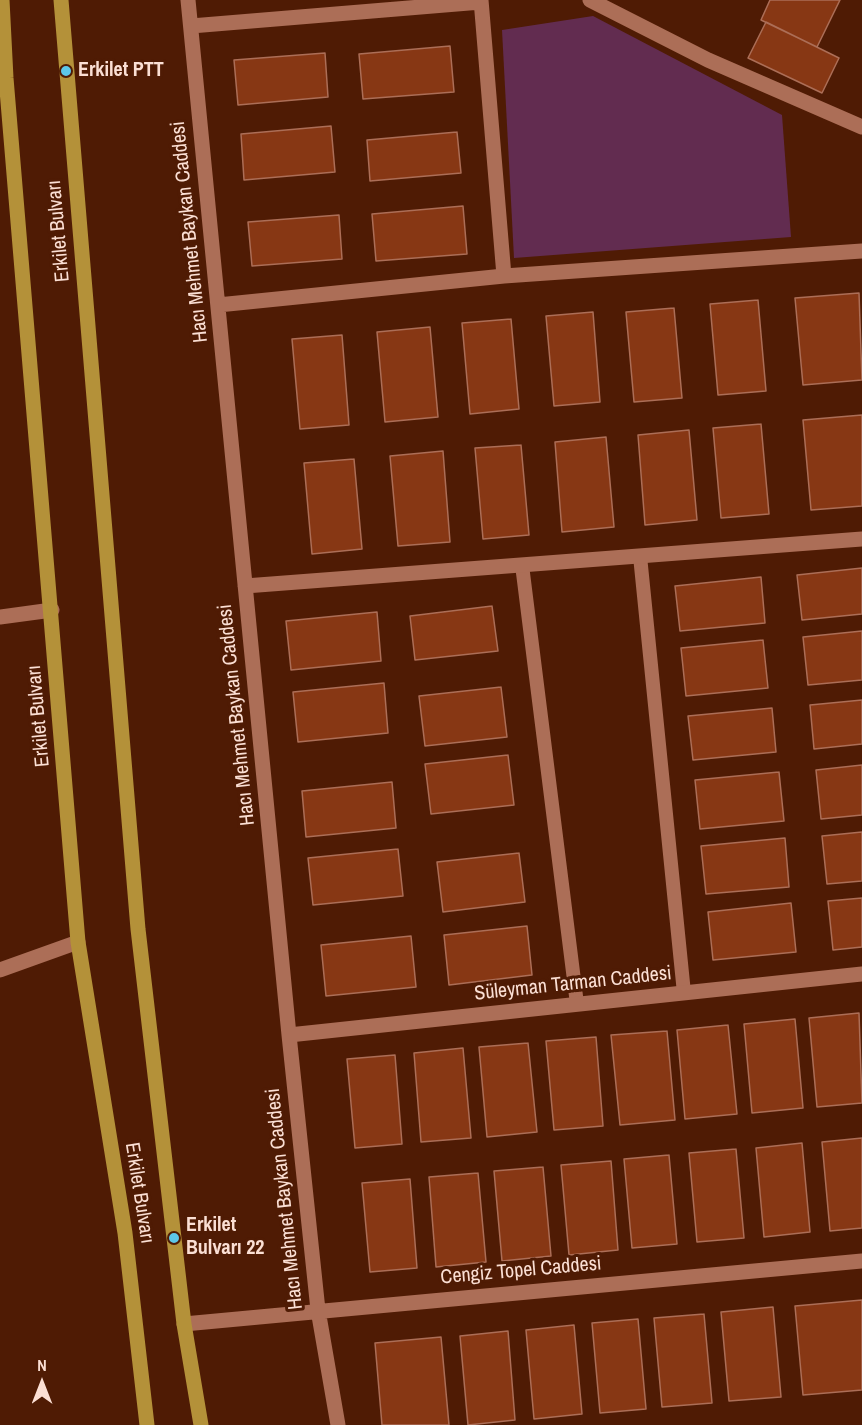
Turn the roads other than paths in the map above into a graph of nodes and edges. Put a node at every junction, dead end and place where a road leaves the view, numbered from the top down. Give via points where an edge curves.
1 (2, 0) edge
2 (61, 0) edge
3 (188, 0) edge
4 (590, 0) edge
5 (481, 1) edge
6 (191, 26) junction
7 (2, 27) edge
8 (862, 127) edge
9 (862, 251) edge
10 (504, 276) junction
11 (218, 305) junction
12 (862, 539) edge
13 (640, 556) junction
14 (522, 565) junction
15 (245, 586) junction
16 (52, 610) junction
17 (0, 617) edge
18 (78, 942) junction
19 (0, 970) edge
20 (862, 974) edge
21 (684, 993) junction
22 (577, 1004) junction
23 (289, 1035) junction
24 (862, 1261) edge
25 (318, 1310) junction
26 (184, 1324) junction
27 (147, 1425) edge
28 (201, 1425) edge
29 (338, 1425) edge

1 - 7 main road, Erkilet Bulvarı
2 - 26 main road, Erkilet Bulvarı via 138,929
3 - 6 street, Hacı Mehmet Baykan Caddesi
4 - 8 street via 708,60
5 - 6 street
5 - 10 street
6 - 11 street, Hacı Mehmet Baykan Caddesi
7 - 16 main road, Erkilet Bulvarı
9 - 10 street
10 - 11 street
11 - 15 street, Hacı Mehmet Baykan Caddesi
12 - 13 street
13 - 14 street
13 - 21 lane
14 - 15 street
14 - 22 lane
15 - 23 street, Hacı Mehmet Baykan Caddesi
16 - 17 street
16 - 18 main road, Erkilet Bulvarı
18 - 19 street
18 - 27 main road, Erkilet Bulvarı via 125,1233
20 - 21 street, Süleyman Tarman Caddesi
21 - 22 street, Süleyman Tarman Caddesi
22 - 23 street, Süleyman Tarman Caddesi
23 - 25 street, Hacı Mehmet Baykan Caddesi
24 - 25 street, Cengiz Topel Caddesi
25 - 26 street, Cengiz Topel Caddesi
25 - 29 street, Hacı Mehmet Baykan Caddesi
26 - 28 main road, Erkilet Bulvarı

